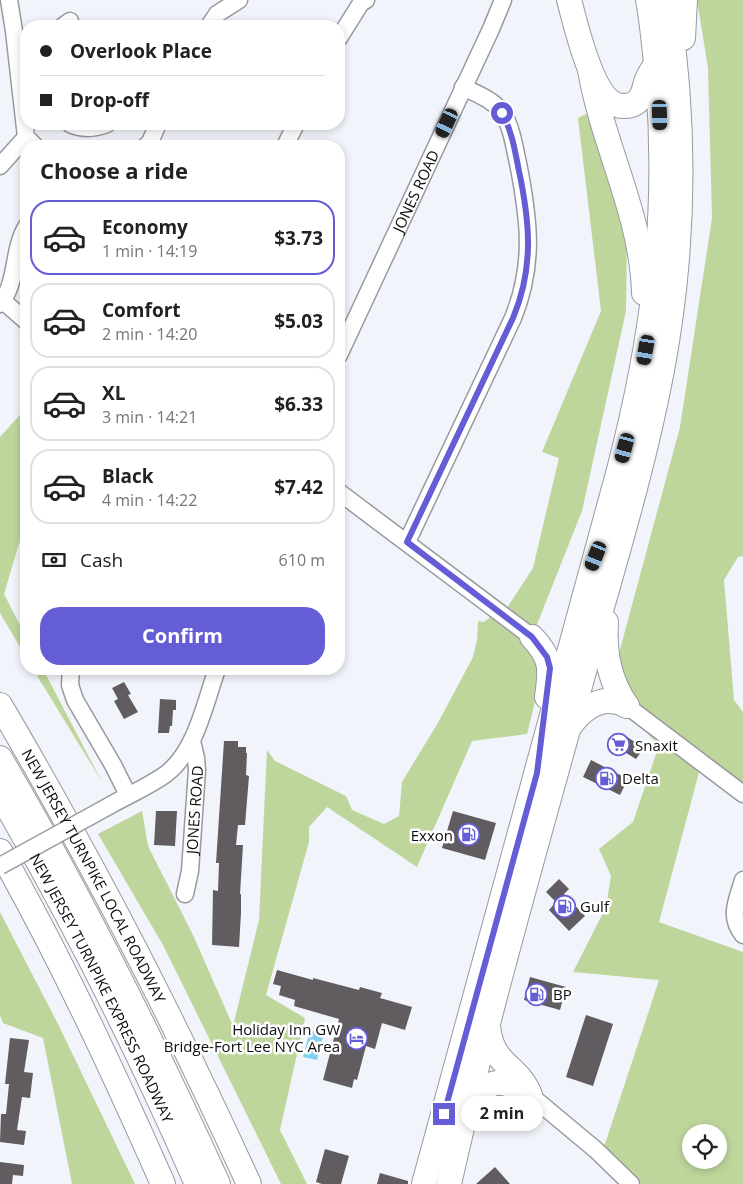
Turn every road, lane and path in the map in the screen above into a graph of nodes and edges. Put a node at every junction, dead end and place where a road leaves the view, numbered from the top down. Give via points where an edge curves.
1 (8, 0) edge
2 (239, 0) edge
3 (503, 0) edge
4 (569, 0) edge
5 (648, 0) edge
6 (667, 0) edge
7 (685, 0) edge
8 (360, 1) edge
9 (212, 20) edge
10 (345, 27) edge
11 (20, 41) edge
12 (656, 62) junction
13 (590, 70) junction
14 (464, 87) junction
15 (679, 122) junction
16 (20, 151) edge
17 (0, 166) edge
18 (20, 244) edge
19 (1, 302) edge
20 (20, 316) edge
21 (345, 342) edge
22 (644, 361) junction
23 (345, 496) edge
24 (407, 542) junction
25 (605, 561) junction
26 (532, 637) junction
27 (71, 675) edge
28 (214, 675) edge
29 (0, 706) edge
30 (628, 706) junction
31 (569, 727) junction
32 (192, 741) junction
33 (0, 758) edge
34 (537, 773) junction
35 (0, 794) edge
36 (743, 794) edge
37 (128, 795) junction
38 (0, 851) edge
39 (0, 866) edge
40 (743, 880) edge
41 (185, 894) dead end
42 (743, 935) edge
43 (488, 1026) junction
44 (530, 1094) junction
45 (469, 1101) junction
46 (163, 1184) edge
47 (197, 1184) edge
48 (218, 1184) edge
49 (250, 1184) edge
50 (424, 1184) edge
51 (449, 1184) edge
52 (631, 1184) edge

1 - 11 street
2 - 9 street via 216,14
3 - 14 street, JONES ROAD
4 - 13 highway
5 - 12 highway
6 - 15 highway
7 - 15 highway
8 - 10 street
12 - 13 highway via 641,96 629,106 619,106 609,100
12 - 22 highway via 662,152 660,227 656,286
13 - 22 highway via 599,114 638,239 644,290
14 - 21 street, JONES ROAD
14 - 24 street via 491,102 502,113 509,128 526,210 526,274 513,318
15 - 25 highway via 679,234 669,331 654,412
16 - 17 street
18 - 19 street via 13,280
19 - 20 street
22 - 25 highway
23 - 24 street
24 - 26 street
25 - 26 highway via 566,627 554,637
25 - 30 highway via 606,652 614,683
25 - 31 highway
25 - 34 highway
26 - 34 highway via 547,657 550,668
27 - 37 street via 70,685 76,700
28 - 32 street, JONES ROAD
29 - 49 highway, NEW JERSEY TURNPIKE LOCAL ROADWAY via 135,949
30 - 31 highway via 611,700 599,702 584,711
30 - 36 street
31 - 43 highway
32 - 37 street via 172,769
32 - 41 street, JONES ROAD via 197,770 190,871
33 - 48 highway, NEW JERSEY TURNPIKE EXPRESS ROADWAY via 111,961
34 - 50 highway
35 - 47 highway, NEW JERSEY TURNPIKE EXPRESS ROADWAY via 111,1000
37 - 39 street, bridge
38 - 46 highway via 110,1066
40 - 42 street via 734,911 734,920
43 - 44 highway via 495,1052 524,1082
43 - 45 highway
44 - 45 highway via 496,1082
44 - 52 street
45 - 51 highway

